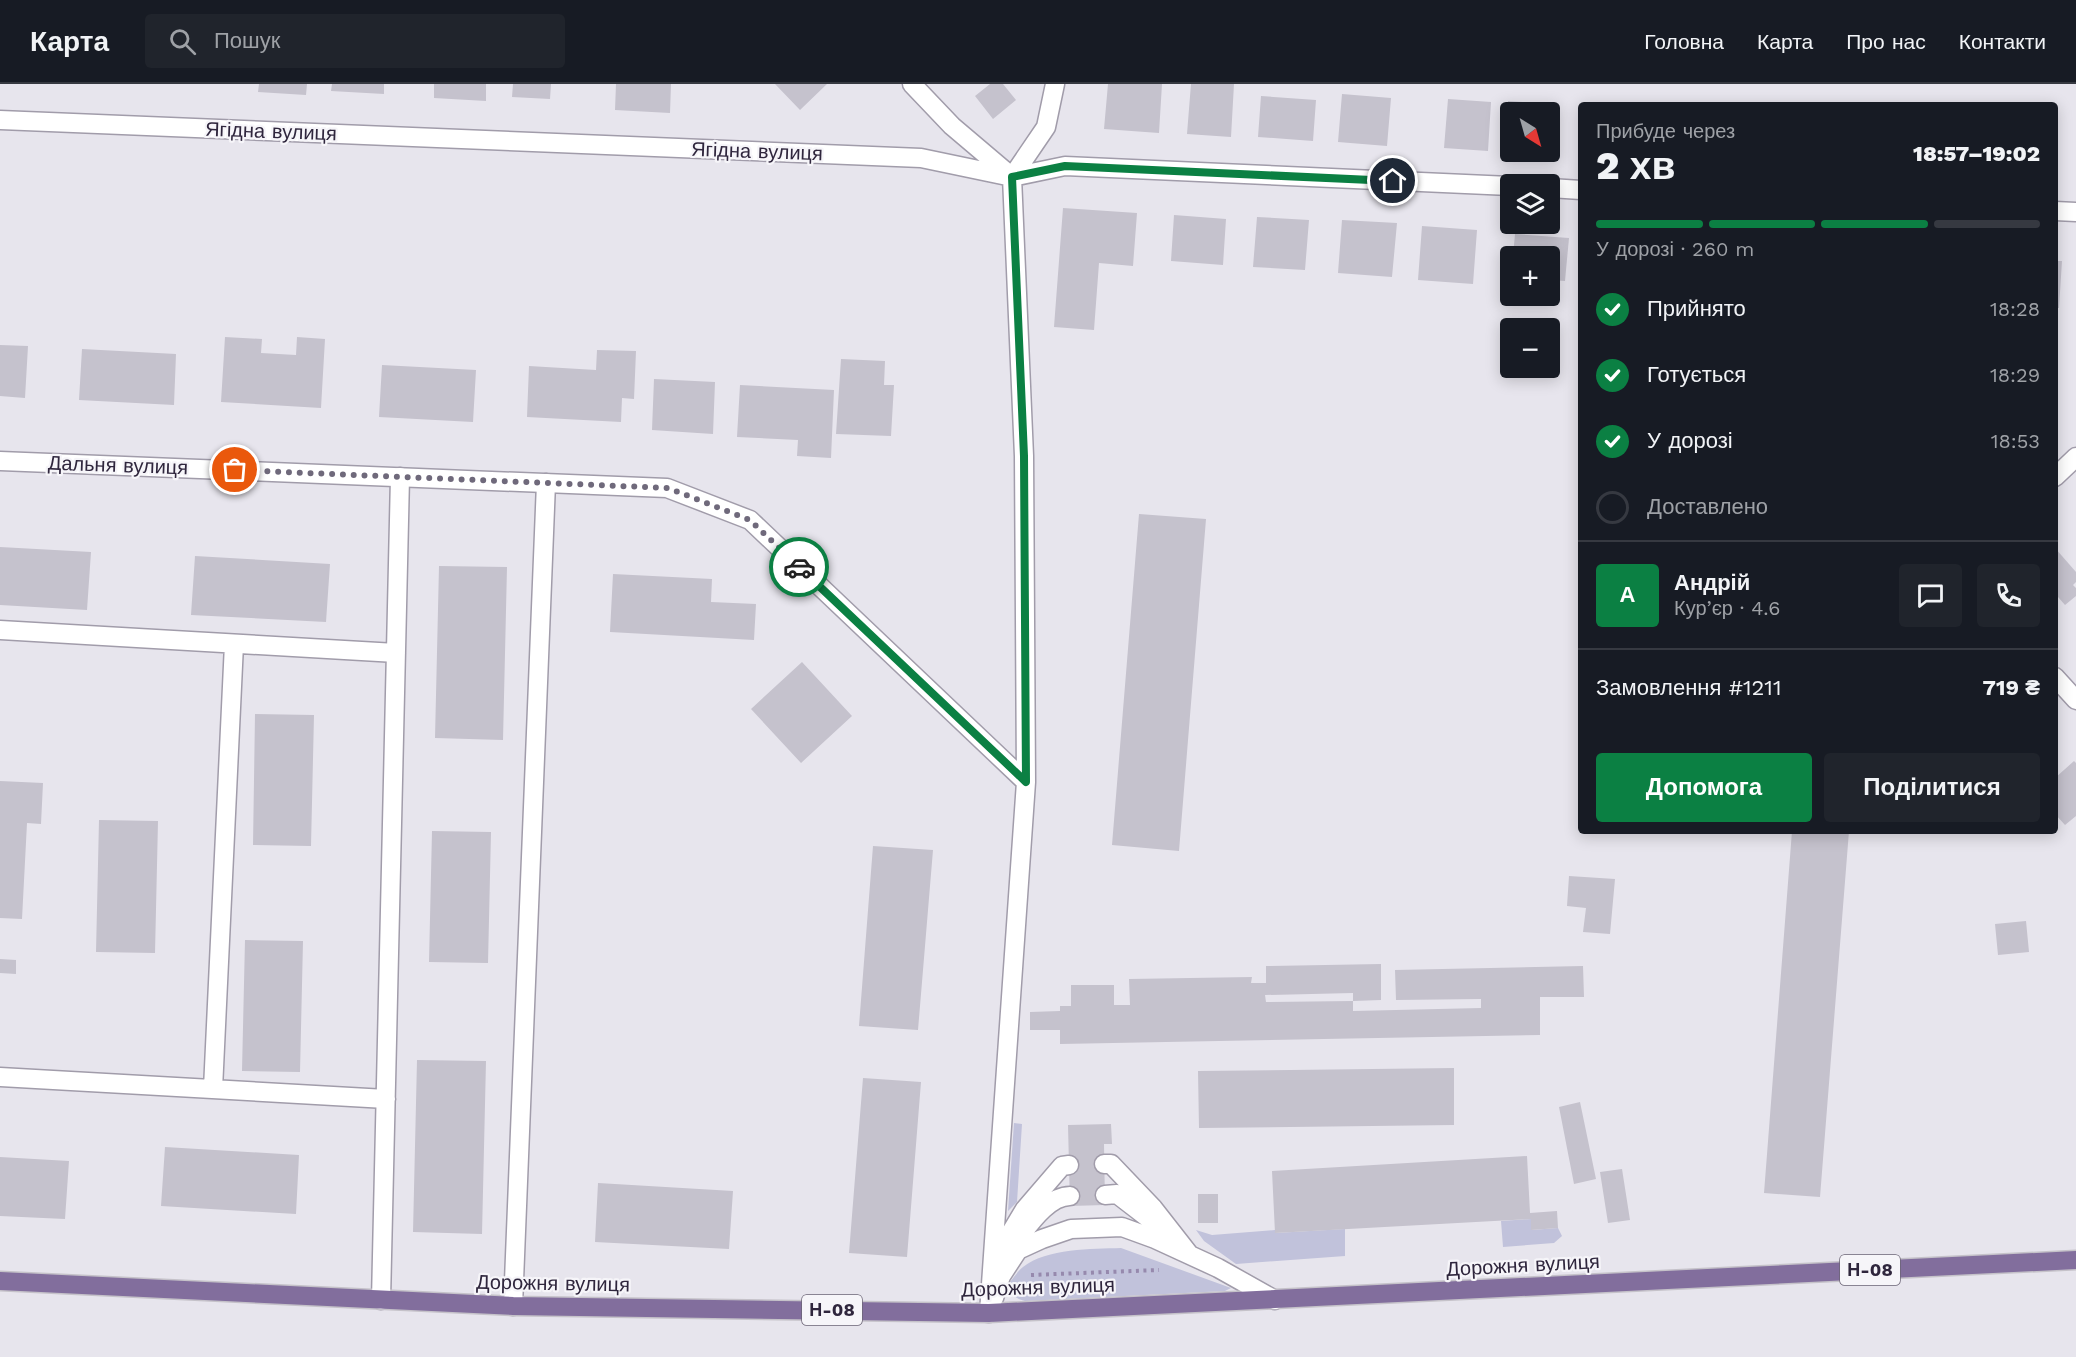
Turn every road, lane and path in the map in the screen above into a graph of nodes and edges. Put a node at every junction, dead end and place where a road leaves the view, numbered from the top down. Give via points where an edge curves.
1 (912, 84) edge
2 (1054, 84) edge
3 (0, 120) edge
4 (1012, 177) junction
5 (1500, 186) edge
6 (1560, 188) edge
7 (1578, 189) edge
8 (2058, 211) edge
9 (2076, 212) edge
10 (2076, 457) edge
11 (0, 461) edge
12 (2058, 474) edge
13 (400, 477) junction
14 (546, 483) junction
15 (0, 630) edge
16 (234, 644) junction
17 (396, 653) junction
18 (2058, 680) edge
19 (2076, 700) edge
20 (1026, 782) junction
21 (0, 1077) edge
22 (213, 1089) junction
23 (386, 1099) junction
24 (1104, 1164) dead end
25 (1069, 1166) dead end
26 (1105, 1195) dead end
27 (1070, 1196) dead end
28 (1192, 1257) junction
29 (2076, 1260) edge
30 (1161, 1270) dead end
31 (1001, 1276) junction
32 (0, 1281) edge
33 (381, 1300) junction
34 (1275, 1300) junction
35 (513, 1306) junction
36 (989, 1313) junction

1 - 4 street via 952,126
2 - 4 street via 1046,127
3 - 4 street, Ягідна вулиця via 921,158
4 - 5 street, Ягідна вулиця via 1065,166
4 - 20 street via 1024,456
6 - 7 street
8 - 9 street
10 - 12 street
11 - 13 street, Дальня вулиця
13 - 14 street, Дальня вулиця
13 - 17 street
14 - 20 street, Дальня вулиця via 668,488 750,520
14 - 35 street
15 - 16 street
16 - 17 street
16 - 22 street
17 - 23 street
18 - 19 street
20 - 36 street
21 - 22 street
22 - 23 street
23 - 33 street
24 - 28 street via 1112,1164
25 - 31 street via 1062,1166 1010,1233
26 - 28 street via 1117,1194
27 - 31 street via 1061,1196 1037,1216 1016,1242
28 - 31 street via 1122,1227 1071,1229 1018,1250
28 - 34 street
29 - 34 main road, Дорожня вулиця / Н-08
30 - 31 path
31 - 36 street
32 - 33 main road, Дорожня вулиця / Н-08
33 - 35 main road, Дорожня вулиця / Н-08
34 - 36 main road, Дорожня вулиця / Н-08
35 - 36 main road, Дорожня вулиця / Н-08

